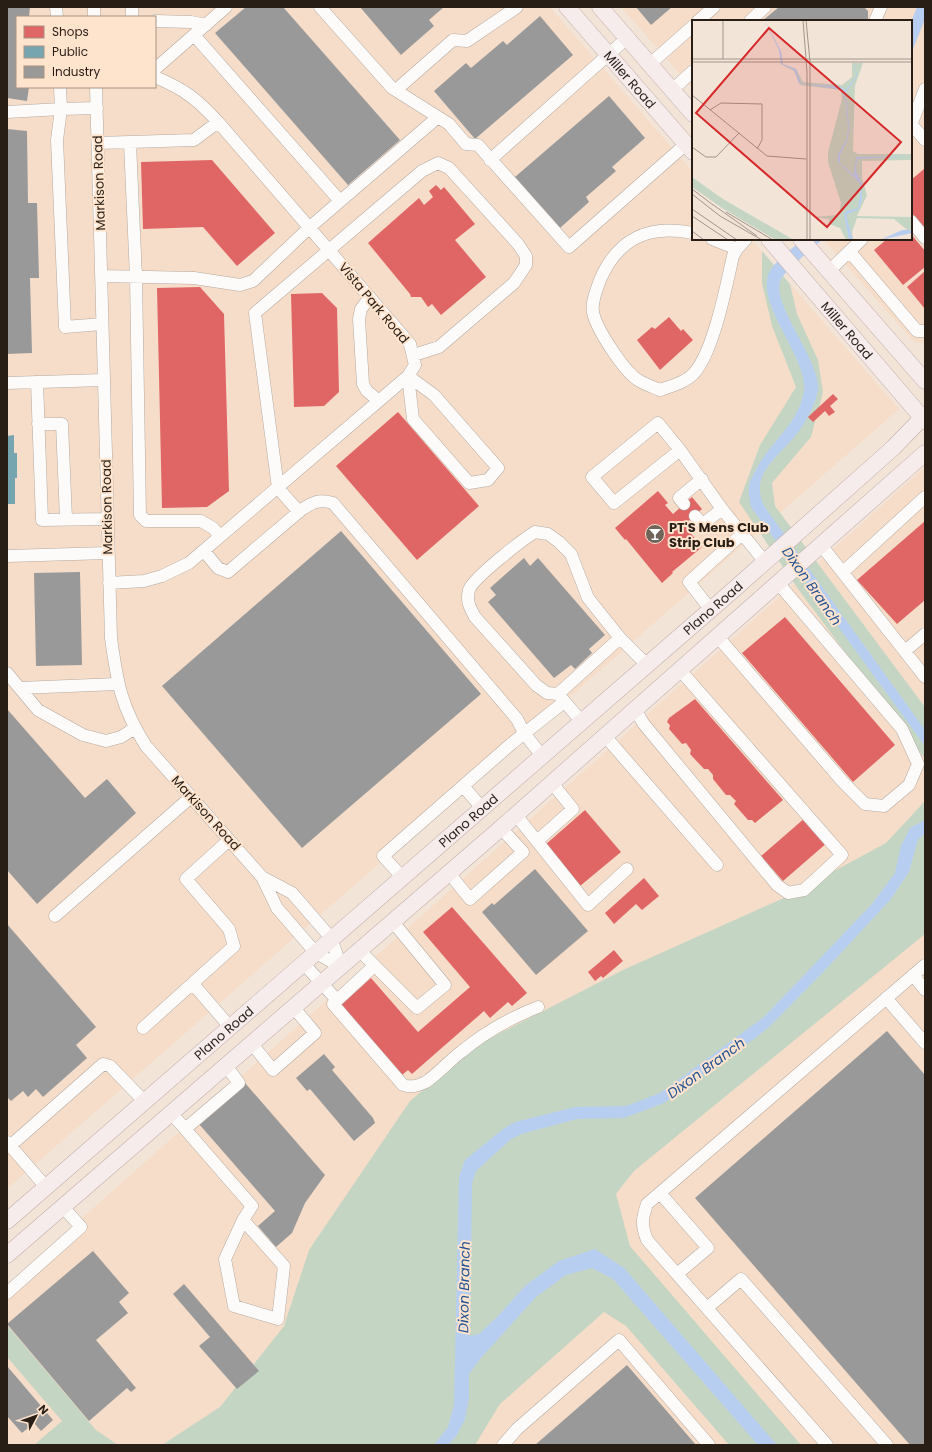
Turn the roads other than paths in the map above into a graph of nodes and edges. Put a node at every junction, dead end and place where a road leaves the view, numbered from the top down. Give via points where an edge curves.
1 (226, 7) edge
2 (320, 7) edge
3 (517, 7) edge
4 (568, 7) edge
5 (600, 7) edge
6 (714, 7) edge
7 (765, 7) edge
8 (881, 7) edge
9 (699, 20) edge
10 (751, 20) edge
11 (875, 20) edge
12 (156, 21) edge
13 (206, 25) junction
14 (692, 27) edge
15 (194, 35) junction
16 (628, 38) junction
17 (609, 55) junction
18 (650, 64) junction
19 (156, 68) edge
20 (692, 72) edge
21 (156, 77) edge
22 (60, 88) edge
23 (96, 88) edge
24 (396, 90) junction
25 (672, 90) junction
26 (925, 90) edge
27 (97, 108) junction
28 (61, 109) junction
29 (7, 112) edge
30 (692, 113) edge
31 (438, 117) junction
32 (218, 122) junction
33 (912, 122) edge
34 (912, 126) edge
35 (925, 140) edge
36 (98, 143) junction
37 (130, 143) junction
38 (690, 148) edge
39 (490, 160) junction
40 (340, 201) junction
41 (912, 222) edge
42 (310, 228) junction
43 (692, 233) edge
44 (925, 238) edge
45 (714, 240) edge
46 (745, 240) edge
47 (770, 240) edge
48 (802, 240) edge
49 (861, 240) edge
50 (737, 249) junction
51 (329, 250) junction
52 (850, 252) junction
53 (826, 267) junction
54 (101, 276) junction
55 (136, 277) junction
56 (370, 298) junction
57 (102, 324) junction
58 (925, 331) edge
59 (414, 355) junction
60 (408, 376) junction
61 (104, 380) junction
62 (925, 381) edge
63 (37, 382) junction
64 (7, 383) edge
65 (379, 401) junction
66 (924, 418) edge
67 (38, 424) junction
68 (680, 450) junction
69 (925, 453) edge
70 (702, 479) junction
71 (278, 488) junction
72 (925, 497) edge
73 (684, 504) dead end
74 (722, 509) junction
75 (299, 512) junction
76 (695, 516) dead end
77 (66, 519) junction
78 (107, 519) junction
79 (742, 534) junction
80 (220, 536) junction
81 (821, 545) junction
82 (204, 550) junction
83 (108, 553) junction
84 (7, 556) edge
85 (766, 562) junction
86 (844, 572) junction
87 (109, 583) junction
88 (778, 583) junction
89 (711, 610) junction
90 (925, 634) edge
91 (718, 637) junction
92 (620, 638) junction
93 (905, 652) junction
94 (647, 665) junction
95 (680, 670) junction
96 (7, 673) edge
97 (925, 677) edge
98 (118, 684) junction
99 (20, 688) junction
100 (561, 698) junction
101 (635, 709) junction
102 (582, 722) junction
103 (135, 728) junction
104 (524, 734) junction
105 (605, 736) junction
106 (542, 756) junction
107 (556, 780) junction
108 (463, 786) junction
109 (191, 797) junction
110 (482, 808) junction
111 (516, 815) junction
112 (501, 828) junction
113 (229, 840) junction
114 (537, 841) junction
115 (717, 865) dead end
116 (626, 869) dead end
117 (449, 873) junction
118 (262, 877) junction
119 (402, 878) junction
120 (55, 916) dead end
121 (393, 922) junction
122 (331, 938) junction
123 (360, 951) junction
124 (315, 952) junction
125 (303, 963) junction
126 (925, 965) edge
127 (374, 966) junction
128 (341, 967) junction
129 (913, 975) junction
130 (193, 984) junction
131 (322, 984) junction
132 (925, 990) edge
133 (886, 998) junction
134 (337, 1000) junction
135 (538, 1007) dead end
136 (294, 1008) junction
137 (230, 1027) junction
138 (142, 1028) dead end
139 (925, 1043) edge
140 (252, 1044) junction
141 (226, 1066) junction
142 (145, 1102) junction
143 (172, 1114) junction
144 (185, 1129) junction
145 (8, 1144) edge
146 (46, 1187) junction
147 (660, 1193) junction
148 (63, 1207) junction
149 (9, 1216) edge
150 (242, 1220) junction
151 (7, 1255) edge
152 (677, 1274) junction
153 (7, 1293) edge
154 (707, 1308) junction
155 (503, 1445) edge
156 (710, 1445) edge
157 (826, 1445) edge
158 (887, 1445) edge

1 - 13 street
2 - 24 street
3 - 24 street via 467,41 453,40
4 - 17 main road, Miller Road
5 - 16 main road, Miller Road
6 - 9 street
7 - 10 street
8 - 11 street
12 - 13 street
13 - 15 street
14 - 18 street
15 - 19 street
15 - 40 street
16 - 17 street
16 - 18 main road, Miller Road
17 - 38 main road, Miller Road
17 - 39 street
18 - 25 main road, Miller Road
20 - 25 street
21 - 32 street, Vista Park Road via 178,87 202,105
22 - 28 street
23 - 27 street, Markison Road
24 - 31 street
25 - 30 main road, Miller Road
26 - 33 street
27 - 28 street
27 - 36 street, Markison Road
28 - 29 street
28 - 57 street via 57,140 65,327
31 - 39 street via 449,124 466,144 478,145
31 - 40 street
32 - 37 street via 194,140
32 - 42 street, Vista Park Road
34 - 35 street
36 - 37 street
36 - 54 street, Markison Road
37 - 55 street
38 - 39 street via 569,247
40 - 42 street
41 - 44 street
42 - 51 street, Vista Park Road
42 - 55 street via 253,281 240,285 194,278
43 - 50 street via 678,230 651,231 633,239 614,256 604,271 596,291 593,312 601,334 637,380 660,390 675,385 694,373 707,352
45 - 50 street
46 - 50 street
47 - 66 main road, Miller Road
48 - 53 main road, Miller Road
49 - 52 street
51 - 56 street, Vista Park Road
51 - 59 street via 422,171 438,163 449,168 518,244 526,256 526,265 514,283 439,347
51 - 71 street via 255,313
52 - 53 street
52 - 58 street via 917,331
53 - 62 main road, Miller Road
54 - 55 street
54 - 57 street, Markison Road
55 - 80 street via 140,515 146,521 200,521 213,528
56 - 59 street, Vista Park Road via 410,344
56 - 65 street via 361,309 359,319 362,384
57 - 61 street, Markison Road
59 - 60 street, Vista Park Road via 415,365
60 - 60 street via 434,395 498,468 488,480 469,483 413,419
60 - 65 street, Vista Park Road
61 - 63 street
61 - 78 street, Markison Road
63 - 64 street
63 - 67 street
65 - 71 street, Vista Park Road
66 - 85 main road, Plano Road
67 - 77 street via 62,424
67 - 77 street via 42,520
68 - 68 street via 658,423 592,477 614,503
68 - 70 street
69 - 81 main road, Plano Road
70 - 73 street via 679,498
70 - 74 street
71 - 75 street
71 - 80 street, Vista Park Road
72 - 86 street
74 - 76 street via 703,524
74 - 79 street
75 - 82 street via 228,572 218,568
75 - 104 street via 323,500 333,503 517,719
77 - 78 street
78 - 83 street, Markison Road
79 - 85 street
79 - 89 street via 689,582
80 - 82 street, Vista Park Road
81 - 86 street
81 - 88 main road, Plano Road
82 - 87 street, Vista Park Road via 189,563 162,576
83 - 84 street
83 - 87 street, Markison Road
85 - 89 main road, Plano Road
86 - 93 street
87 - 98 street, Markison Road via 111,638
88 - 91 main road, Plano Road
88 - 91 street via 902,729 918,764 909,785 884,806 865,804
89 - 91 main road
89 - 94 main road, Plano Road
90 - 93 street
91 - 95 main road, Plano Road
92 - 94 street
92 - 100 street
92 - 100 street via 588,598 571,554 548,534 535,532 478,578 469,590 468,604 475,617 536,685 547,693
93 - 97 street
94 - 102 main road, Plano Road
95 - 101 main road, Plano Road
95 - 101 street via 842,855 804,890 788,893 777,885 643,723
96 - 99 street
98 - 99 street
98 - 103 street, Markison Road
99 - 103 street via 38,710 83,735 106,741 121,738
100 - 102 street
100 - 104 street
101 - 105 main road, Plano Road
102 - 106 main road, Plano Road
103 - 109 street, Markison Road via 146,746
104 - 106 street
104 - 108 street
105 - 107 main road, Plano Road
105 - 115 street
106 - 107 main road
106 - 110 main road, Plano Road
107 - 111 main road, Plano Road
107 - 114 street via 573,809
108 - 110 street
108 - 119 street via 383,856
109 - 113 street, Markison Road
109 - 120 street
110 - 119 main road, Plano Road
111 - 112 main road, Plano Road
111 - 114 street
112 - 117 main road, Plano Road
112 - 117 street via 523,852 470,899
113 - 118 street, Markison Road
113 - 130 street via 186,879 229,929 234,946
114 - 116 street via 588,905
117 - 121 main road, Plano Road
118 - 122 street, Markison Road via 292,893
118 - 124 street, Markison Road via 277,908
119 - 122 main road, Plano Road
121 - 123 main road, Plano Road
121 - 127 street via 445,985 416,1008
122 - 124 main road, Plano Road
122 - 128 street, Markison Road
123 - 127 street
123 - 128 main road, Plano Road
124 - 125 main road, Plano Road
124 - 128 street, Markison Road
125 - 131 street
125 - 137 main road, Plano Road
126 - 129 street
127 - 134 street
128 - 131 main road, Plano Road
129 - 132 street
129 - 133 street
130 - 137 street
130 - 138 street
131 - 134 street
131 - 136 main road, Plano Road
133 - 139 street
133 - 147 street
134 - 135 street via 332,1004 403,1085 409,1087 426,1082 462,1051 501,1024
136 - 140 main road, Plano Road
136 - 140 street via 315,1034 273,1070
137 - 142 main road, Plano Road
140 - 141 main road, Plano Road
141 - 143 main road, Plano Road
141 - 144 street via 240,1082
142 - 145 street via 110,1066 104,1064
142 - 146 main road, Plano Road
143 - 144 street
143 - 148 main road, Plano Road
144 - 150 street via 252,1206
145 - 146 street
146 - 148 main road
146 - 149 main road, Plano Road
147 - 152 street via 648,1204 642,1227 647,1240
147 - 152 street via 708,1248
148 - 151 main road, Plano Road
148 - 153 street via 81,1227
150 - 150 street via 284,1266 278,1319 234,1306 225,1259
152 - 154 street
154 - 157 street
154 - 158 street via 741,1279
155 - 156 street via 516,1429 619,1340

